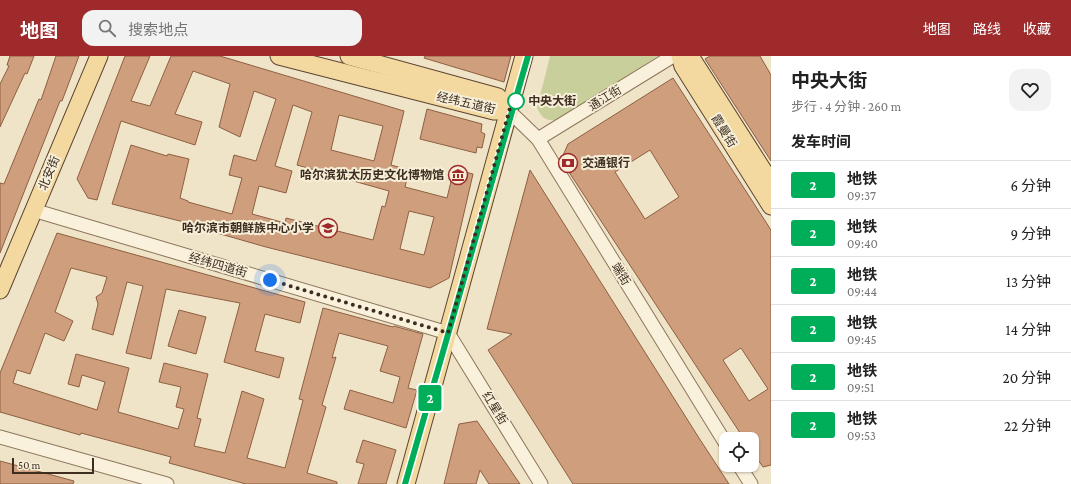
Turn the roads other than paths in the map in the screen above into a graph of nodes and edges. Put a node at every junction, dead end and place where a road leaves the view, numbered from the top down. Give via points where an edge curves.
1 (99, 56) edge
2 (279, 56) edge
3 (349, 56) edge
4 (524, 56) edge
5 (673, 56) edge
6 (680, 56) edge
7 (690, 56) edge
8 (509, 111) junction
9 (538, 139) junction
10 (771, 183) edge
11 (771, 206) edge
12 (33, 210) junction
13 (0, 290) edge
14 (448, 333) junction
15 (719, 433) edge
16 (0, 437) edge
17 (743, 472) edge
18 (167, 484) edge
19 (406, 484) edge
20 (541, 484) edge
21 (751, 484) edge

1 - 12 main road, 北安街
2 - 8 main road, 经纬五道街 via 494,111
3 - 8 main road, 经纬五道街 via 498,97
4 - 8 main road
5 - 9 street, 通江街
6 - 11 main road, 霞曼街 via 682,66
7 - 10 main road, 霞曼街
8 - 9 street, 端街
8 - 14 main road
9 - 15 street, 端街
12 - 13 main road, 北安街
12 - 14 street, 经纬四道街
14 - 19 main road
14 - 20 street, 红星街
16 - 18 street
17 - 21 street

